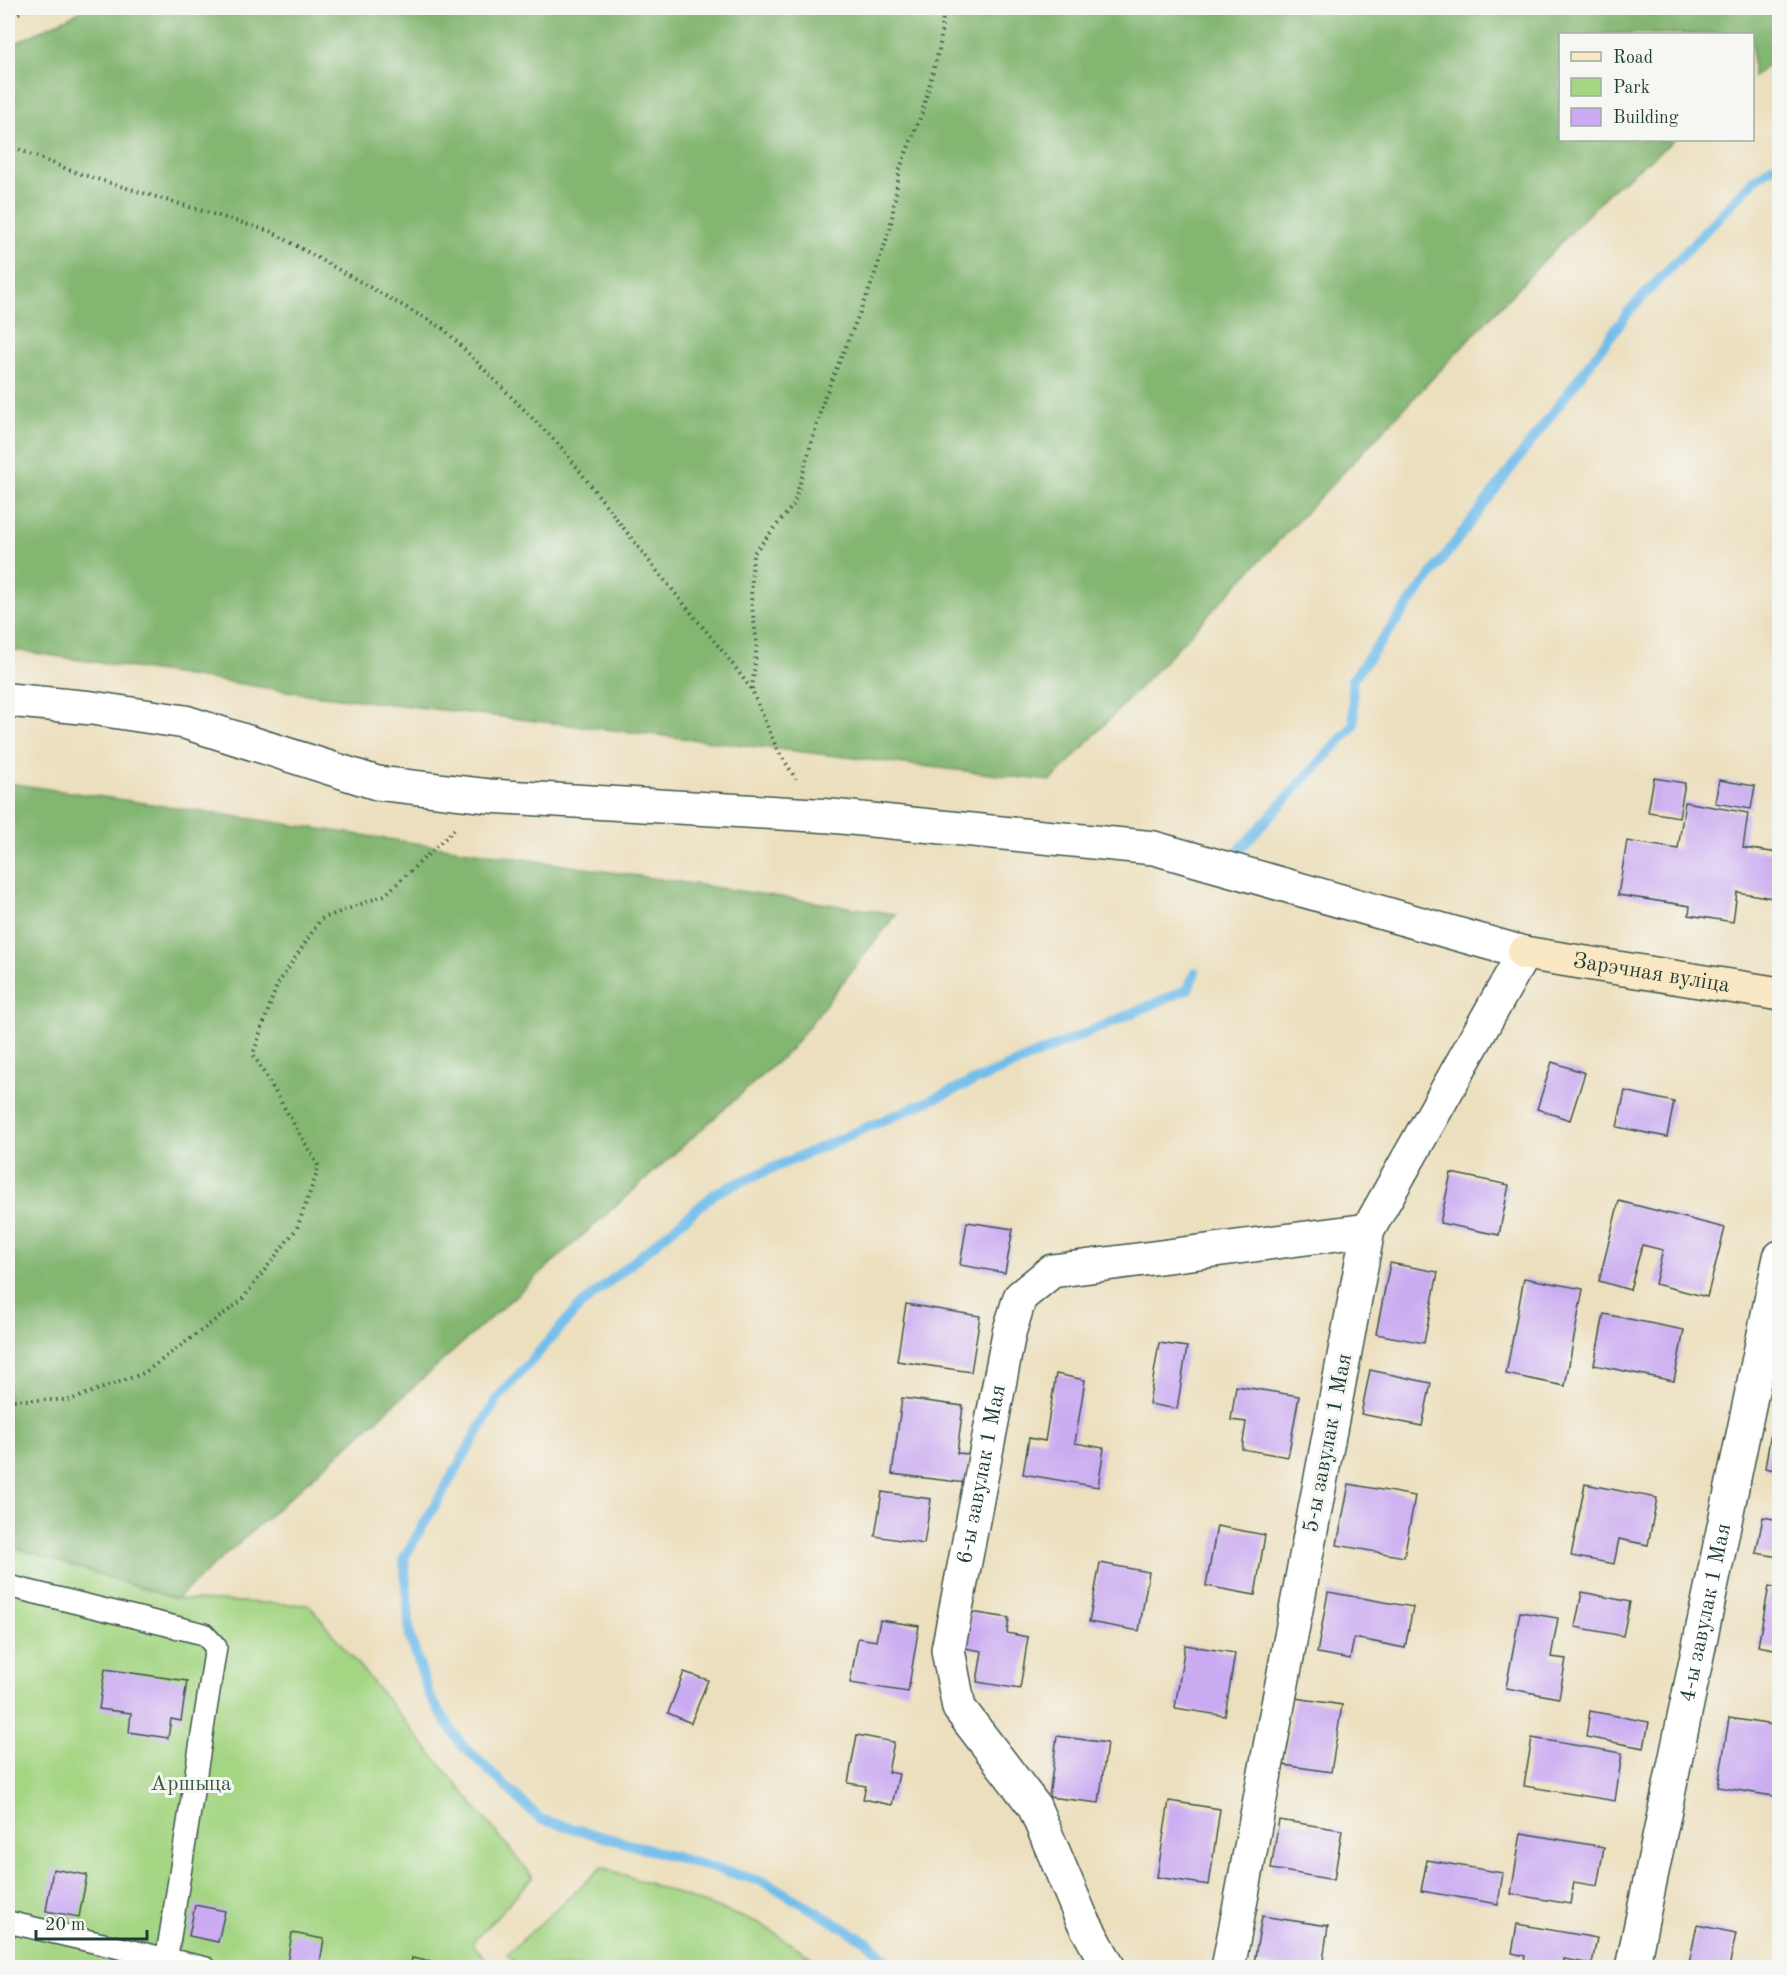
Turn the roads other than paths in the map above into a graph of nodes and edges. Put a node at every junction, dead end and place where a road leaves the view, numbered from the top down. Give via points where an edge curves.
1 (8, 700) edge
2 (1524, 953) junction
3 (1779, 994) edge
4 (1368, 1230) junction
5 (1779, 1257) edge
6 (8, 1586) edge
7 (8, 1922) edge
8 (166, 1963) edge
9 (206, 1968) edge
10 (1109, 1968) edge
11 (1228, 1968) edge
12 (1632, 1968) edge

1 - 2 street via 185,722 377,783 489,796 831,816 1154,848
2 - 3 street, Зарэчная вуліца
2 - 4 street, 5-ы завулак 1 Мая
4 - 10 street, 6-ы завулак 1 Мая via 1052,1271 1020,1298 948,1650 959,1708 1034,1806 1081,1917
4 - 11 street, 5-ы завулак 1 Мая
5 - 12 street, 4-ы завулак 1 Мая
6 - 8 lane via 204,1634 216,1647
7 - 8 lane
8 - 9 lane

